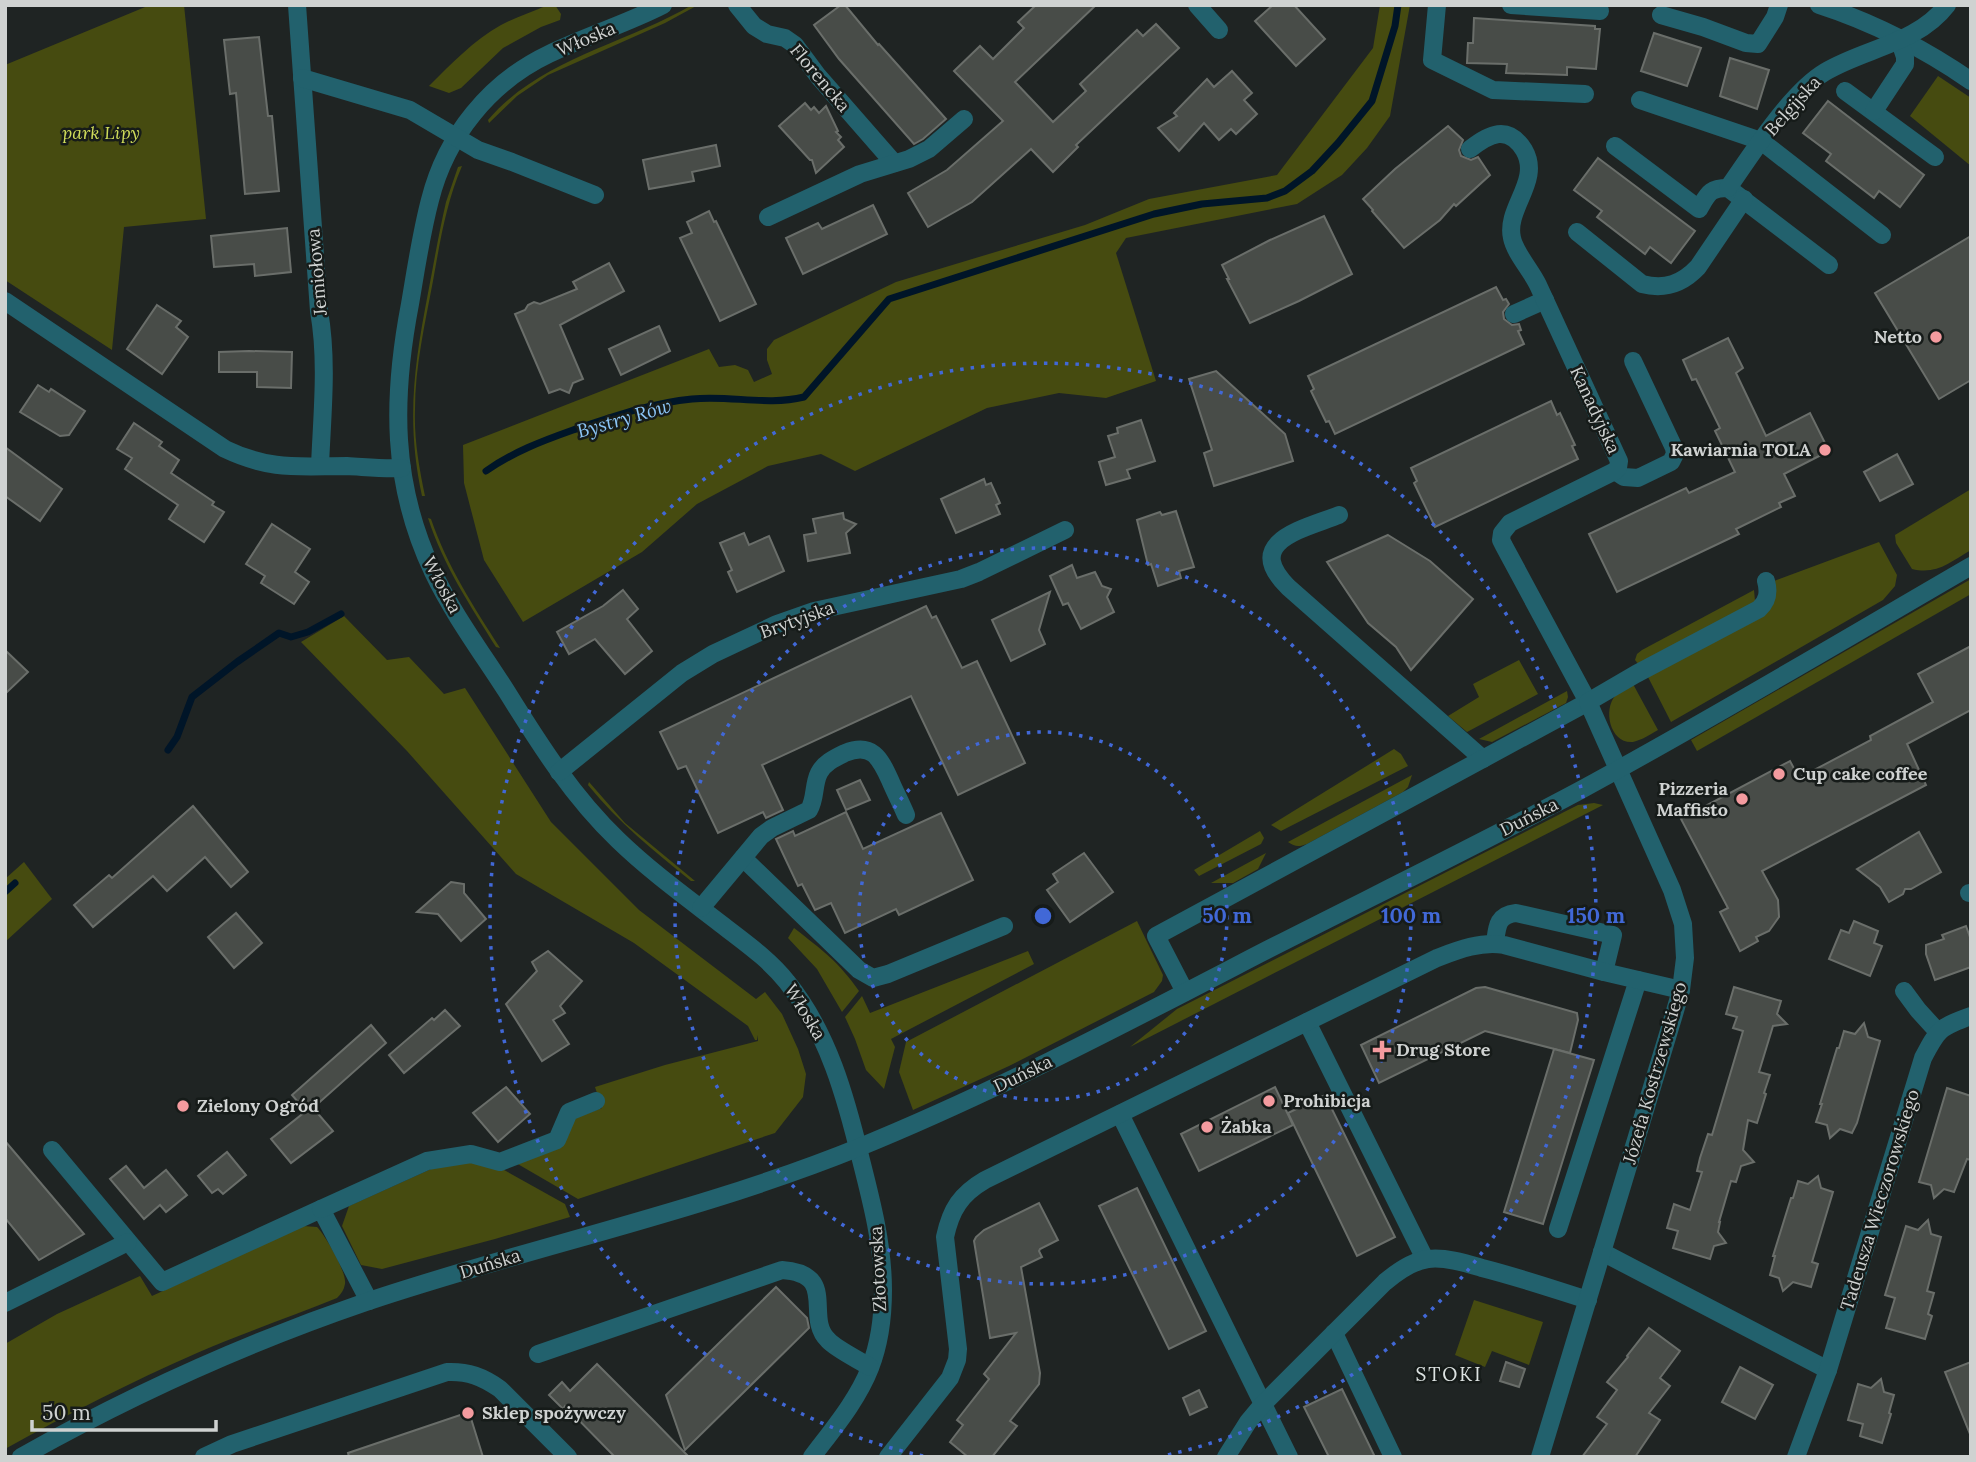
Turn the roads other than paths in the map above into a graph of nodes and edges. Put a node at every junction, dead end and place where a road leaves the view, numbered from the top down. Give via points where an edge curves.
1 (297, 5) edge
2 (663, 5) edge
3 (737, 5) edge
4 (1197, 5) edge
5 (1437, 5) edge
6 (1511, 5) edge
7 (1779, 5) edge
8 (1819, 5) edge
9 (1947, 5) edge
10 (1600, 11) dead end
11 (1661, 15) dead end
12 (1219, 30) dead end
13 (1899, 39) junction
14 (302, 78) junction
15 (1971, 81) edge
16 (1845, 91) dead end
17 (1585, 94) dead end
18 (1640, 100) dead end
19 (1874, 111) junction
20 (964, 118) dead end
21 (456, 138) junction
22 (1761, 141) junction
23 (1615, 146) dead end
24 (1470, 149) dead end
25 (1935, 157) dead end
26 (894, 163) junction
27 (1728, 188) junction
28 (595, 195) dead end
29 (1744, 199) junction
30 (768, 217) dead end
31 (1577, 232) dead end
32 (1882, 235) dead end
33 (1829, 265) dead end
34 (1545, 300) junction
35 (5, 301) edge
36 (1514, 314) dead end
37 (1633, 361) dead end
38 (320, 466) junction
39 (402, 468) junction
40 (1615, 471) junction
41 (1339, 515) dead end
42 (1065, 530) dead end
43 (1971, 566) edge
44 (1766, 581) dead end
45 (1588, 702) junction
46 (1483, 759) junction
47 (1618, 769) junction
48 (559, 772) junction
49 (906, 815) dead end
50 (743, 858) junction
51 (701, 908) junction
52 (1004, 926) dead end
53 (1495, 943) junction
54 (1604, 972) junction
55 (1638, 980) junction
56 (1681, 990) junction
57 (1905, 991) dead end
58 (1185, 992) junction
59 (1971, 1016) edge
60 (1307, 1022) junction
61 (1938, 1032) junction
62 (596, 1101) dead end
63 (1120, 1114) junction
64 (858, 1147) junction
65 (52, 1150) dead end
66 (321, 1209) junction
67 (1558, 1229) dead end
68 (128, 1241) junction
69 (1602, 1252) junction
70 (1425, 1259) junction
71 (1588, 1300) junction
72 (369, 1301) junction
73 (5, 1303) edge
74 (1334, 1333) junction
75 (538, 1354) dead end
76 (870, 1367) junction
77 (1828, 1370) junction
78 (1263, 1404) junction
79 (21, 1457) edge
80 (204, 1457) edge
81 (568, 1457) edge
82 (811, 1457) edge
83 (888, 1457) edge
84 (1226, 1457) edge
85 (1289, 1457) edge
86 (1393, 1457) edge
87 (1539, 1457) edge
88 (1796, 1457) edge

1 - 14 street, Jemiołowa
2 - 21 street, Włoska via 532,63 494,91
3 - 26 street, Florencka via 754,26 795,46
4 - 12 street
5 - 17 street via 1432,60 1493,90
6 - 10 street
7 - 11 street via 1758,44
8 - 13 street
9 - 13 street, Belgijska via 1922,29
13 - 15 street
13 - 19 street via 1905,64
13 - 22 street, Belgijska via 1824,72
14 - 21 street via 410,110
14 - 38 street, Jemiołowa via 323,333
16 - 19 street
18 - 22 street
19 - 25 street
20 - 26 street via 929,149
21 - 28 street
21 - 39 street, Włoska via 430,200 403,341 397,399
22 - 27 street, Belgijska
22 - 32 street
23 - 27 street via 1699,209 1710,191
24 - 34 street, Kanadyjska via 1492,134 1502,134 1524,150 1528,182 1511,230
26 - 30 street
27 - 29 street
29 - 31 street via 1698,267 1667,286 1642,284
29 - 33 street
34 - 36 street
34 - 40 street, Kanadyjska via 1619,461
35 - 38 street via 225,449 264,464
37 - 40 street via 1675,454 1671,462 1637,478
38 - 39 street
39 - 48 street, Włoska via 414,521 433,571
40 - 45 street, Kanadyjska via 1510,523 1501,540
41 - 46 street via 1281,539 1273,550 1275,572
42 - 48 street, Brytyjska via 961,579 814,611 713,654 682,673
43 - 47 street, Duńska
44 - 45 street via 1768,596 1759,609
45 - 46 street
45 - 47 street, Józefa Kostrzewskiego
46 - 58 street via 1156,936
47 - 56 street, Józefa Kostrzewskiego via 1683,924
47 - 58 street, Duńska
48 - 51 street, Włoska via 616,839
49 - 50 street via 878,757 864,749 853,750 820,771 809,810 761,836
50 - 51 street
50 - 52 street via 859,970 873,978
51 - 64 street, Włoska via 784,978 807,1010 844,1094
53 - 54 street
53 - 54 street via 1500,919 1516,913 1613,935
53 - 60 street via 1437,958
54 - 55 street
55 - 56 street
55 - 67 street
56 - 69 street, Józefa Kostrzewskiego
57 - 61 street
58 - 64 street, Duńska via 985,1093
59 - 61 street
60 - 63 street
60 - 70 street
61 - 77 street, Tadeusza Wieczorowskiego via 1923,1058
62 - 66 street via 569,1112 557,1140 500,1162 471,1154 427,1161
63 - 78 street
63 - 83 street via 985,1180 961,1198 945,1237 957,1360 950,1377
64 - 72 street, Duńska via 670,1213
64 - 76 street, Złotowska via 876,1221 882,1281 881,1318
65 - 68 street
66 - 68 street via 162,1282
66 - 72 street
68 - 73 street
69 - 71 street, Józefa Kostrzewskiego
69 - 77 street
70 - 71 street via 1475,1266
70 - 74 street via 1385,1282
71 - 87 street, Józefa Kostrzewskiego
72 - 79 street, Duńska via 208,1363
74 - 78 street
74 - 86 street
75 - 76 street via 793,1270 816,1289 819,1322 827,1340
76 - 82 street, Złotowska via 843,1416
77 - 88 street, Tadeusza Wieczorowskiego
78 - 84 street
78 - 85 street
80 - 81 street via 461,1371 488,1380

